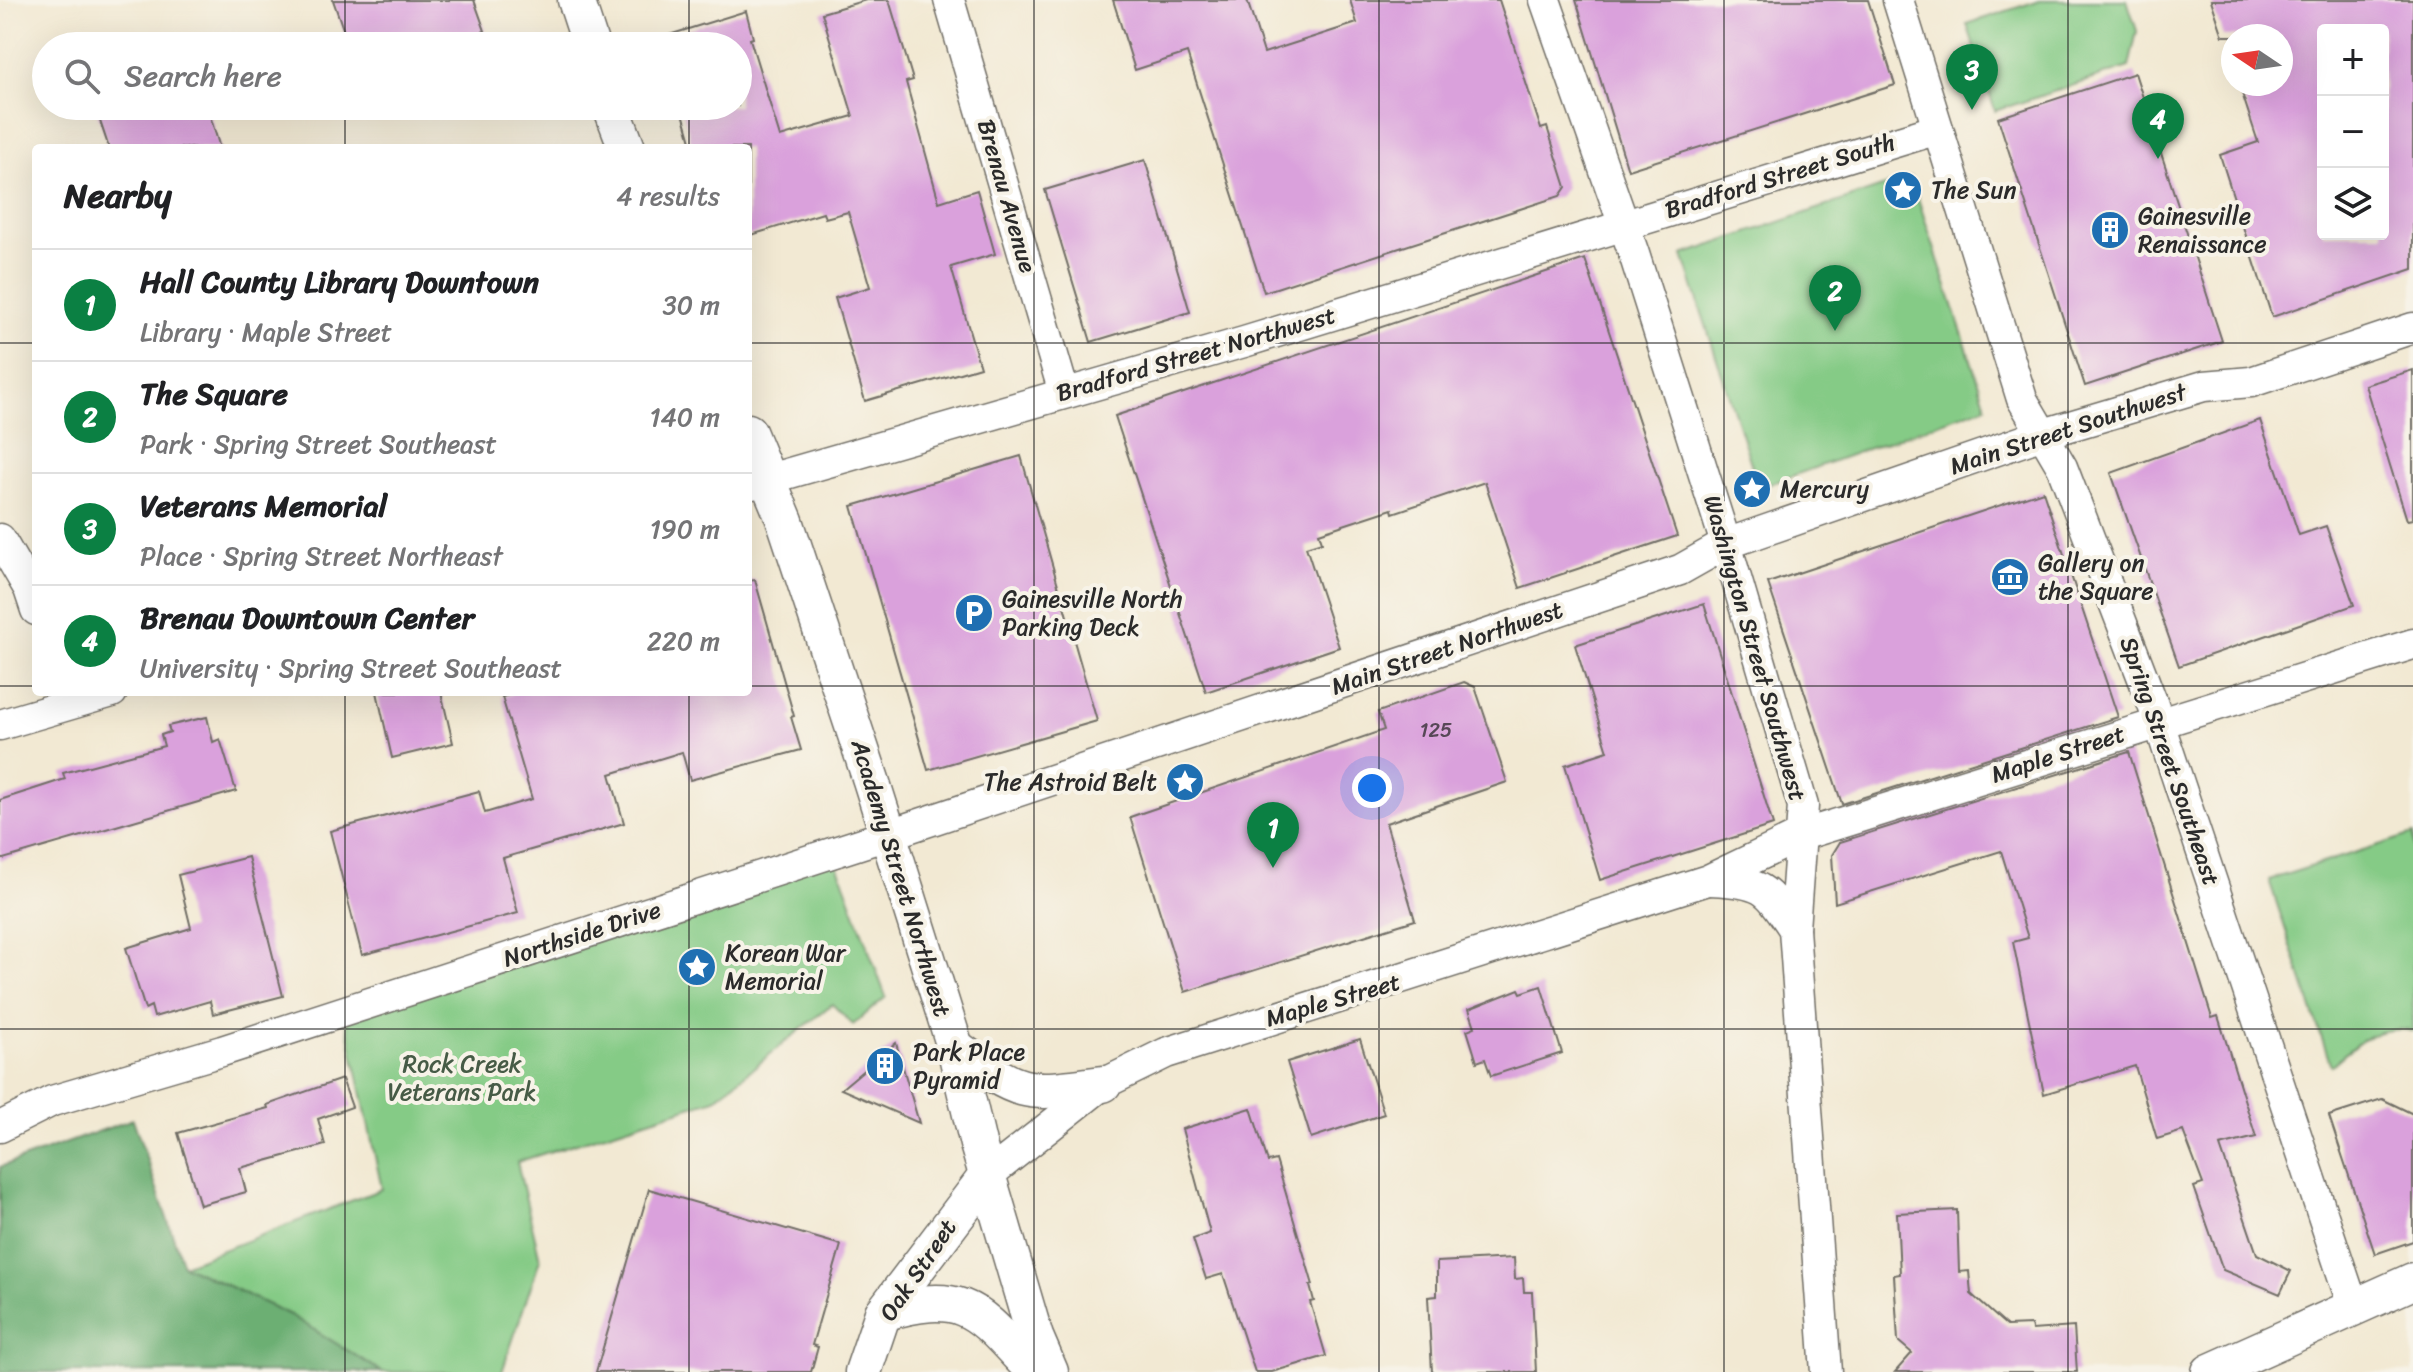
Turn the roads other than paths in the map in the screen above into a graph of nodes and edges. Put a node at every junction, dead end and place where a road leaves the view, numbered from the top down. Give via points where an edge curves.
1 (576, 0) edge
2 (949, 0) edge
3 (1545, 0) edge
4 (1898, 0) edge
5 (586, 32) edge
6 (616, 120) edge
7 (1938, 129) junction
8 (625, 144) edge
9 (1622, 223) junction
10 (2413, 328) edge
11 (1064, 393) junction
12 (2043, 434) junction
13 (752, 452) edge
14 (758, 482) edge
15 (0, 539) edge
16 (1726, 544) junction
17 (32, 598) edge
18 (2413, 644) edge
19 (67, 698) edge
20 (2158, 722) junction
21 (0, 725) edge
22 (1165, 744) joint
23 (887, 835) junction
24 (1802, 835) junction
25 (1708, 880) junction
26 (1794, 929) junction
27 (955, 1047) junction
28 (1103, 1084) junction
29 (0, 1127) edge
30 (987, 1176) junction
31 (2413, 1281) edge
32 (2354, 1309) junction
33 (883, 1313) junction
34 (863, 1372) edge
35 (1035, 1372) edge
36 (1050, 1372) edge
37 (1826, 1372) edge
38 (2210, 1372) edge

1 - 5 street
2 - 11 street, Brenau Avenue
3 - 9 street, Washington Street Southwest
4 - 7 street, Spring Street Southeast
6 - 8 street
7 - 9 street, Bradford Street South
7 - 12 street, Spring Street Southeast via 2022,399
9 - 11 street, Bradford Street Northwest
9 - 16 street, Washington Street Southwest
10 - 12 street, Main Street Southwest via 2251,382 2204,386
11 - 14 street, Bradford Street Northwest
12 - 16 street, Main Street Southwest
12 - 20 street, Spring Street Southeast via 2062,467
13 - 14 street, Academy Street Northwest
14 - 23 street, Academy Street Northwest via 785,521
15 - 17 street
16 - 22 street, Main Street Northwest via 1680,570
16 - 24 street, Washington Street Southwest via 1803,806
18 - 20 street, Maple Street
19 - 21 street
20 - 24 street, Maple Street
20 - 32 street, Spring Street Southeast
22 - 23 street, Northside Drive
23 - 27 street, Academy Street Northwest
23 - 29 street, Northside Drive via 52,1101
24 - 25 street, Maple Street
24 - 26 street, Washington Street Southwest
25 - 26 street, Maple Street via 1758,885
25 - 28 street, Maple Street via 1226,1031
26 - 37 street, Washington Street Southwest
27 - 28 street via 987,1074 1013,1087 1031,1091
27 - 30 street, Academy Street Northwest
28 - 30 street, Maple Street
30 - 33 street, Oak Street
30 - 36 street, Academy Street Northwest
31 - 32 street
32 - 38 street
33 - 34 street, Oak Street
33 - 35 street via 920,1302 959,1304 984,1317

